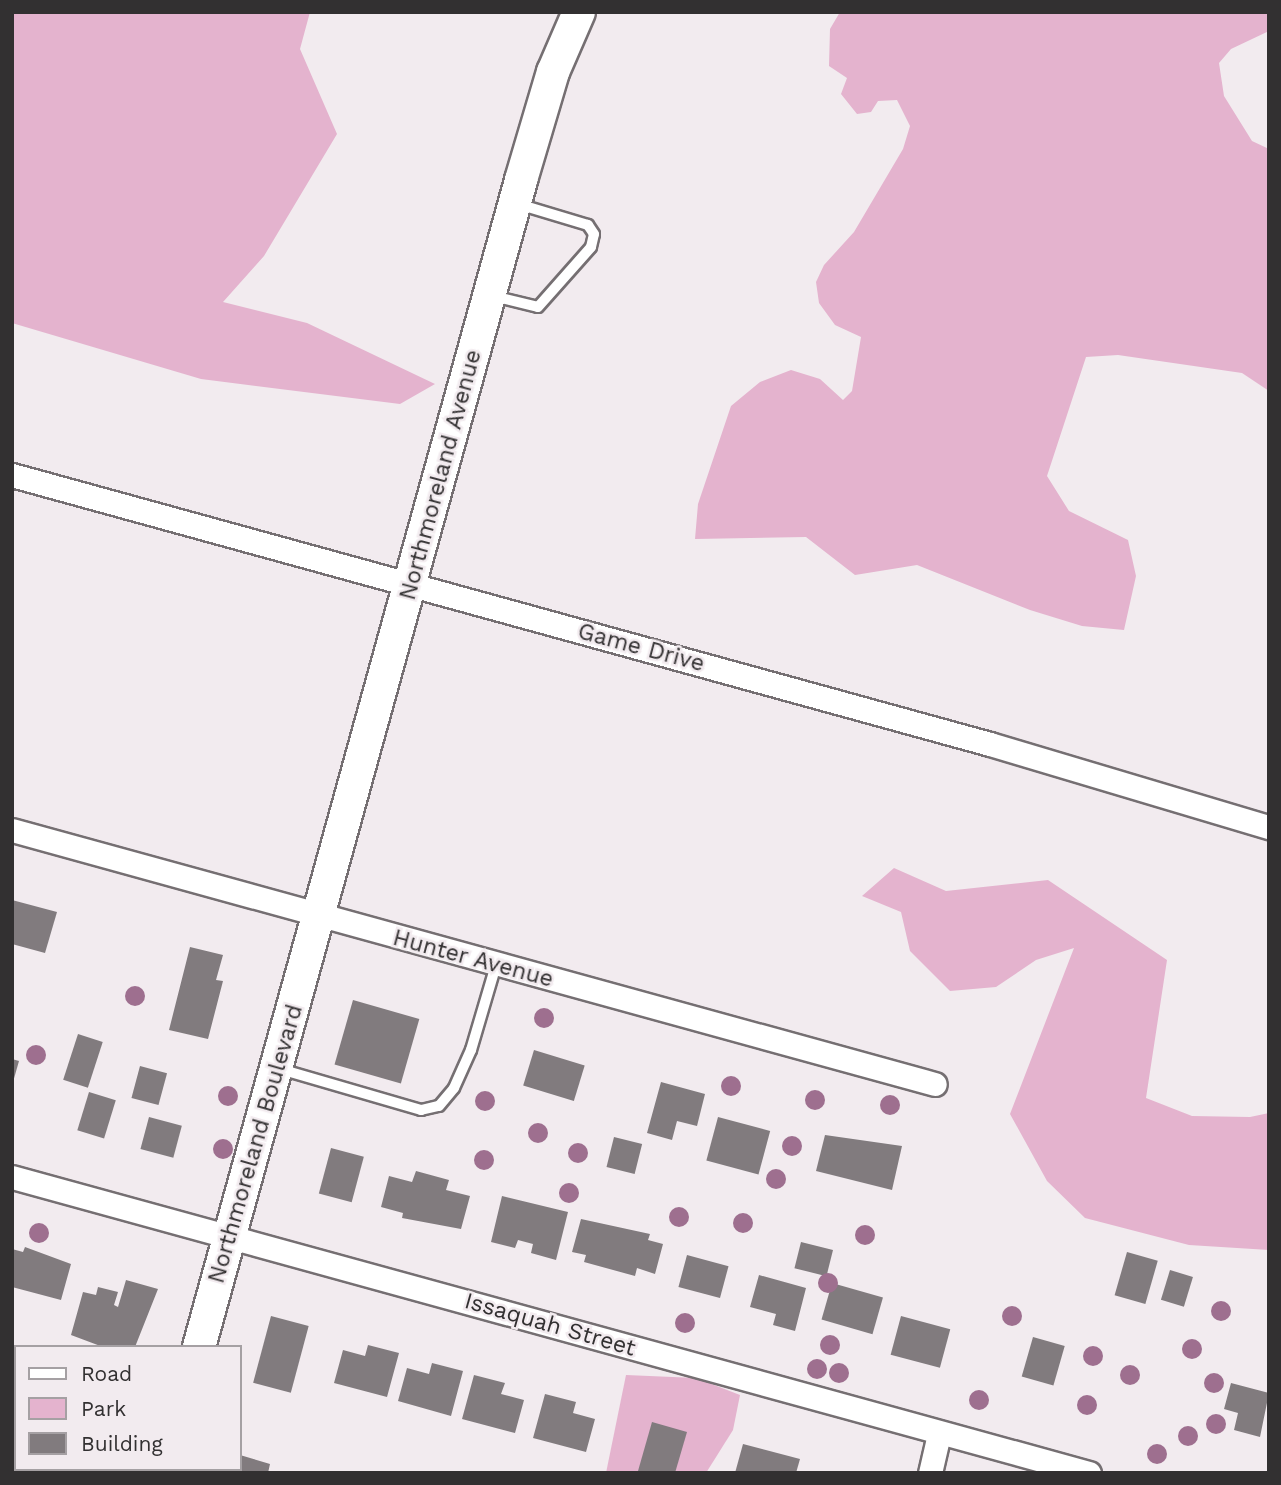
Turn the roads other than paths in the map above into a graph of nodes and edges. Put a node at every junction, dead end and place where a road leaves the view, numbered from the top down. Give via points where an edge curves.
1 (579, 12) edge
2 (515, 203) junction
3 (490, 295) junction
4 (12, 475) edge
5 (411, 586) junction
6 (1269, 827) edge
7 (12, 830) edge
8 (317, 929) junction
9 (496, 965) junction
10 (278, 1068) junction
11 (934, 1084) dead end
12 (12, 1177) edge
13 (230, 1235) junction
14 (200, 1345) edge
15 (939, 1434) junction
16 (929, 1473) edge
17 (1088, 1473) edge

1 - 2 street, Northmoreland Avenue via 553,72
2 - 3 street, Northmoreland Avenue
2 - 3 lane via 588,225 594,234 592,247 538,307
3 - 5 street, Northmoreland Avenue
4 - 5 street, Game Drive
5 - 6 street, Game Drive via 990,744
5 - 8 street, Northmoreland Avenue
7 - 8 street, Hunter Avenue
8 - 9 street, Hunter Avenue
8 - 10 street, Northmoreland Boulevard
9 - 10 lane via 471,1050 454,1088 439,1106 421,1110
9 - 11 street, Hunter Avenue
10 - 13 street, Northmoreland Boulevard
12 - 13 street, Issaquah Street
13 - 14 street, Northmoreland Boulevard
13 - 15 street, Issaquah Street
15 - 16 street
15 - 17 street, Issaquah Street

